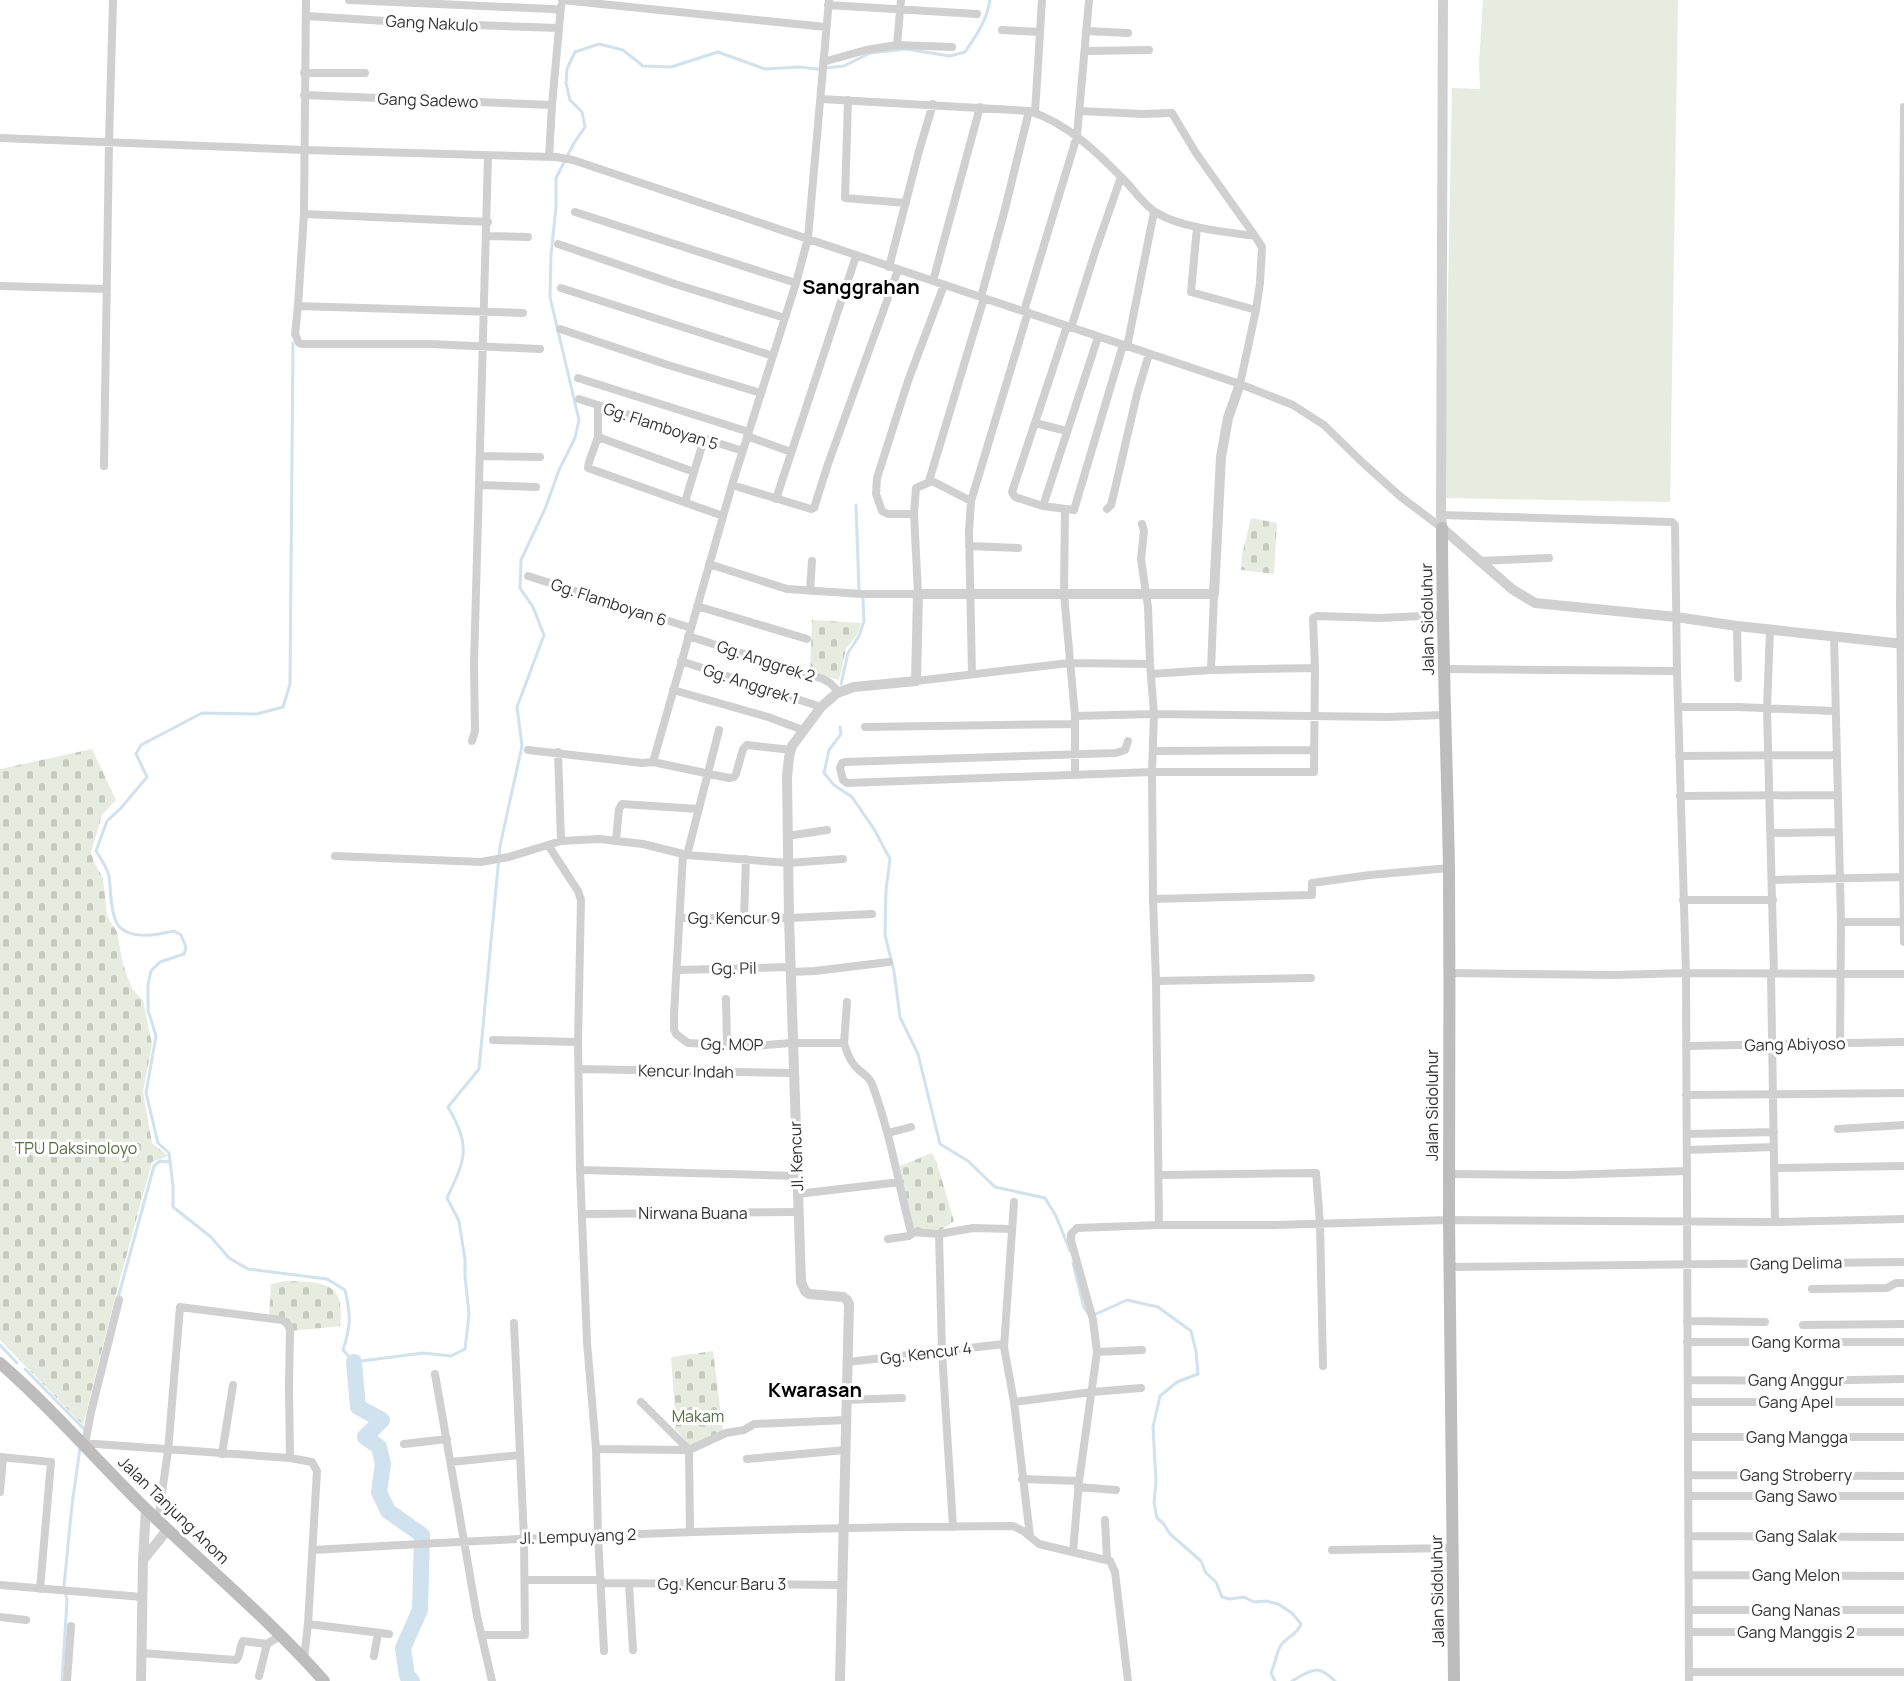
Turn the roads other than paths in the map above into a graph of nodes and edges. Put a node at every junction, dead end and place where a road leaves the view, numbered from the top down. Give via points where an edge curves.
1 (113, 0) edge
2 (306, 0) edge
3 (349, 0) edge
4 (562, 0) edge
5 (1042, 0) edge
6 (1089, 0) edge
7 (1443, 0) edge
8 (829, 2) edge
9 (901, 4) edge
10 (560, 10) junction
11 (977, 14) dead end
12 (306, 16) junction
13 (826, 27) junction
14 (558, 28) junction
15 (1002, 30) dead end
16 (1086, 31) junction
17 (1040, 32) junction
18 (1128, 33) dead end
19 (897, 45) junction
20 (952, 46) dead end
21 (1149, 50) dead end
22 (1085, 51) junction
23 (823, 63) junction
24 (365, 73) dead end
25 (304, 74) junction
26 (304, 95) junction
27 (820, 99) junction
28 (848, 100) junction
29 (933, 104) junction
30 (552, 105) junction
31 (980, 107) junction
32 (1904, 107) edge
33 (1080, 111) junction
34 (1032, 112) junction
35 (1077, 136) junction
36 (0, 138) edge
37 (109, 142) junction
38 (1904, 149) edge
39 (304, 150) junction
40 (488, 156) junction
41 (553, 157) junction
42 (1121, 177) junction
43 (906, 203) junction
44 (575, 212) dead end
45 (1154, 212) junction
46 (304, 214) junction
47 (488, 222) junction
48 (1197, 227) junction
49 (486, 236) junction
50 (1254, 236) junction
51 (528, 237) dead end
52 (808, 238) junction
53 (558, 244) dead end
54 (856, 256) junction
55 (893, 268) junction
56 (1903, 271) edge
57 (933, 281) junction
58 (796, 283) junction
59 (944, 285) junction
60 (0, 286) edge
61 (561, 288) dead end
62 (106, 289) junction
63 (983, 297) junction
64 (298, 306) junction
65 (1256, 310) junction
66 (483, 312) junction
67 (1026, 312) junction
68 (523, 313) dead end
69 (785, 318) junction
70 (1069, 327) junction
71 (560, 329) dead end
72 (1098, 337) junction
73 (1125, 346) junction
74 (482, 347) junction
75 (540, 350) dead end
76 (1149, 354) junction
77 (772, 356) junction
78 (1903, 364) edge
79 (578, 378) dead end
80 (1240, 384) junction
81 (761, 393) junction
82 (579, 399) dead end
83 (598, 406) junction
84 (1902, 409) edge
85 (1035, 423) junction
86 (1067, 431) junction
87 (748, 434) junction
88 (598, 437) junction
89 (704, 439) junction
90 (743, 451) junction
91 (791, 452) junction
92 (480, 456) junction
93 (540, 457) dead end
94 (104, 466) dead end
95 (694, 472) junction
96 (929, 480) junction
97 (480, 485) junction
98 (732, 485) junction
99 (536, 487) dead end
100 (776, 499) junction
101 (971, 501) junction
102 (685, 502) junction
103 (1043, 506) junction
104 (1065, 508) junction
105 (1107, 509) dead end
106 (914, 514) junction
107 (723, 516) junction
108 (1441, 522) junction
109 (1142, 524) dead end
110 (969, 546) junction
111 (1018, 548) dead end
112 (1549, 558) dead end
113 (812, 561) dead end
114 (1478, 561) junction
115 (709, 564) junction
116 (528, 576) dead end
117 (810, 591) junction
118 (918, 594) junction
119 (1064, 594) junction
120 (1146, 594) junction
121 (1215, 594) junction
122 (970, 595) junction
123 (697, 606) junction
124 (1442, 615) junction
125 (1676, 617) junction
126 (1737, 626) junction
127 (1770, 629) junction
128 (689, 632) junction
129 (1834, 636) junction
130 (807, 639) dead end
131 (1903, 644) edge
132 (681, 661) junction
133 (1069, 663) junction
134 (1315, 668) junction
135 (1150, 669) junction
136 (1445, 669) junction
137 (1211, 670) junction
138 (1677, 671) junction
139 (972, 674) junction
140 (1738, 678) dead end
141 (916, 681) junction
142 (673, 690) junction
143 (839, 692) junction
144 (1902, 698) edge
145 (820, 707) junction
146 (1678, 707) junction
147 (1767, 709) junction
148 (1835, 711) junction
149 (1154, 714) junction
150 (1313, 716) junction
151 (1444, 716) junction
152 (1075, 720) junction
153 (866, 727) dead end
154 (719, 730) dead end
155 (803, 730) junction
156 (472, 741) dead end
157 (1128, 741) dead end
158 (1903, 741) edge
159 (528, 750) dead end
160 (790, 750) junction
161 (1314, 750) junction
162 (1154, 751) junction
163 (558, 752) junction
164 (1074, 753) junction
165 (1837, 755) junction
166 (1679, 756) junction
167 (1769, 756) junction
168 (653, 762) junction
169 (707, 772) junction
170 (1152, 772) junction
171 (1075, 774) junction
172 (1903, 775) edge
173 (1838, 795) junction
174 (1680, 796) junction
175 (1770, 797) junction
176 (698, 809) junction
177 (1903, 811) edge
178 (827, 830) dead end
179 (1839, 832) junction
180 (1771, 833) junction
181 (787, 836) junction
182 (616, 840) junction
183 (561, 841) junction
184 (548, 845) junction
185 (1903, 852) edge
186 (685, 854) junction
187 (335, 856) dead end
188 (746, 859) junction
189 (843, 859) dead end
190 (788, 863) junction
191 (1449, 868) junction
192 (1903, 877) edge
193 (1840, 878) junction
194 (1772, 880) junction
195 (1904, 894) edge
196 (1153, 899) junction
197 (1683, 900) junction
198 (1773, 900) junction
199 (872, 914) dead end
200 (680, 918) junction
201 (744, 918) junction
202 (789, 918) junction
203 (1841, 922) junction
204 (1904, 922) edge
205 (1904, 942) edge
206 (889, 962) dead end
207 (790, 969) junction
208 (677, 970) junction
209 (1449, 974) junction
210 (1686, 974) junction
211 (1904, 974) edge
212 (1772, 975) junction
213 (1841, 975) junction
214 (1311, 978) dead end
215 (1156, 981) junction
216 (726, 999) dead end
217 (847, 1002) dead end
218 (493, 1040) dead end
219 (578, 1042) junction
220 (1904, 1042) edge
221 (792, 1043) junction
222 (844, 1043) junction
223 (1840, 1043) junction
224 (1772, 1044) junction
225 (727, 1045) junction
226 (1686, 1046) junction
227 (579, 1070) junction
228 (793, 1073) junction
229 (1904, 1093) edge
230 (1773, 1094) junction
231 (1686, 1095) junction
232 (1904, 1125) edge
233 (911, 1127) dead end
234 (1838, 1129) dead end
235 (1774, 1132) junction
236 (888, 1133) junction
237 (1687, 1134) junction
238 (1774, 1147) junction
239 (1687, 1150) junction
240 (1904, 1166) edge
241 (1774, 1168) junction
242 (580, 1170) junction
243 (1687, 1171) junction
244 (1449, 1174) junction
245 (1160, 1175) junction
246 (797, 1176) junction
247 (900, 1182) junction
248 (797, 1194) junction
249 (1014, 1202) dead end
250 (798, 1212) junction
251 (587, 1214) dead end
252 (1904, 1219) edge
253 (1449, 1220) junction
254 (1687, 1220) junction
255 (1775, 1222) junction
256 (1320, 1223) junction
257 (1160, 1225) junction
258 (1011, 1229) junction
259 (913, 1233) junction
260 (939, 1234) junction
261 (888, 1239) dead end
262 (1904, 1262) edge
263 (1687, 1265) junction
264 (1451, 1267) junction
265 (1904, 1283) edge
266 (1812, 1289) dead end
267 (119, 1300) dead end
268 (1687, 1321) junction
269 (1765, 1322) dead end
270 (514, 1323) dead end
271 (1904, 1324) edge
272 (1803, 1325) dead end
273 (1688, 1342) junction
274 (1904, 1342) edge
275 (1004, 1344) junction
276 (1142, 1350) dead end
277 (942, 1352) junction
278 (1097, 1352) junction
279 (848, 1362) junction
280 (0, 1363) edge
281 (1323, 1366) dead end
282 (435, 1374) dead end
283 (1904, 1378) edge
284 (1688, 1380) junction
285 (233, 1385) dead end
286 (1142, 1388) dead end
287 (1092, 1392) junction
288 (902, 1399) dead end
289 (846, 1400) junction
290 (641, 1402) dead end
291 (1014, 1402) junction
292 (1688, 1402) junction
293 (1904, 1402) edge
294 (846, 1420) junction
295 (1691, 1437) junction
296 (1902, 1437) edge
297 (447, 1439) junction
298 (83, 1444) junction
299 (404, 1444) dead end
300 (596, 1449) junction
301 (689, 1449) junction
302 (168, 1450) junction
303 (845, 1450) junction
304 (222, 1454) junction
305 (520, 1455) junction
306 (1, 1457) edge
307 (291, 1458) junction
308 (747, 1459) dead end
309 (451, 1462) junction
310 (1688, 1475) junction
311 (1904, 1476) edge
312 (1022, 1479) junction
313 (1078, 1484) junction
314 (1116, 1490) dead end
315 (0, 1492) edge
316 (1688, 1496) junction
317 (1904, 1496) edge
318 (146, 1509) junction
319 (158, 1520) junction
320 (1105, 1520) dead end
321 (843, 1527) junction
322 (953, 1527) junction
323 (168, 1529) junction
324 (690, 1532) junction
325 (598, 1535) junction
326 (1688, 1536) junction
327 (1030, 1537) junction
328 (1904, 1537) edge
329 (524, 1538) junction
330 (464, 1541) junction
331 (1453, 1548) junction
332 (313, 1550) junction
333 (1332, 1550) dead end
334 (1073, 1552) junction
335 (1107, 1559) junction
336 (143, 1560) junction
337 (1689, 1575) junction
338 (1904, 1576) edge
339 (525, 1580) junction
340 (601, 1582) junction
341 (629, 1584) junction
342 (842, 1584) junction
343 (0, 1585) edge
344 (40, 1589) junction
345 (142, 1597) junction
346 (1689, 1610) junction
347 (1904, 1610) edge
348 (0, 1617) edge
349 (26, 1620) dead end
350 (308, 1624) junction
351 (71, 1626) dead end
352 (1689, 1632) junction
353 (1904, 1632) edge
354 (378, 1633) junction
355 (389, 1634) dead end
356 (481, 1635) junction
357 (280, 1636) junction
358 (267, 1644) junction
359 (633, 1650) dead end
360 (604, 1651) dead end
361 (141, 1653) junction
362 (374, 1656) dead end
363 (304, 1659) junction
364 (1904, 1672) edge
365 (259, 1676) dead end
366 (1689, 1677) edge
367 (67, 1681) edge
368 (141, 1681) edge
369 (324, 1681) edge
370 (492, 1681) edge
371 (840, 1681) edge
372 (1128, 1681) edge
373 (1454, 1681) edge

1 - 37 street
2 - 12 street
3 - 10 street
4 - 10 street
4 - 13 street
5 - 17 street
6 - 16 street
7 - 108 street
8 - 9 street
8 - 13 street
9 - 11 street
9 - 19 street
10 - 14 street
12 - 14 street, Gang Nakulo
12 - 25 street
13 - 23 street
14 - 30 street
15 - 17 street
16 - 18 street
16 - 22 street
17 - 34 street
19 - 20 street
19 - 23 street
21 - 22 street
22 - 33 street
23 - 27 street
24 - 25 street
25 - 26 street
26 - 30 street, Gang Sadewo
26 - 39 street
27 - 28 street
27 - 52 street
28 - 29 street
28 - 43 street via 845,198
29 - 31 street
29 - 43 street
30 - 41 street
31 - 34 street
31 - 57 street
32 - 38 street
33 - 35 street
33 - 50 street via 1172,113
34 - 35 street
34 - 63 street
35 - 42 street
35 - 67 street
36 - 37 street
37 - 39 street
37 - 62 street
38 - 56 street
39 - 40 street
39 - 46 street
40 - 41 street
40 - 47 street
41 - 52 street
42 - 45 street
42 - 70 street
43 - 55 street
44 - 58 street
45 - 48 street
45 - 73 street
46 - 47 street
46 - 64 street
47 - 49 street
48 - 50 street
48 - 65 street via 1191,292
49 - 51 street
49 - 66 street
50 - 65 street via 1262,247
52 - 54 street
52 - 58 street
53 - 69 street
54 - 55 street
54 - 91 street
55 - 57 street
55 - 100 street via 815,507
56 - 78 street
57 - 59 street
58 - 69 street
59 - 63 street
59 - 106 street via 876,478 882,511
60 - 62 street
61 - 77 street
62 - 94 street
63 - 67 street
63 - 96 street
64 - 66 street
64 - 74 street via 295,334 302,344
65 - 80 street
66 - 68 street
66 - 74 street
67 - 70 street
67 - 101 street
69 - 77 street
70 - 72 street
70 - 85 street
71 - 81 street
72 - 73 street
72 - 86 street
73 - 76 street
73 - 104 street via 1074,510
74 - 75 street
74 - 92 street
76 - 80 street
76 - 105 street
77 - 81 street
78 - 84 street
79 - 87 street
80 - 108 street via 1293,405 1324,425 1378,477
80 - 121 street via 1228,418 1221,457
81 - 87 street
82 - 83 street, Gg. Flamboyan 5
83 - 88 street
83 - 89 street, Gg. Flamboyan 5
84 - 131 street
85 - 86 street
85 - 103 street via 1012,492 1016,498
86 - 103 street
87 - 90 street
87 - 91 street
88 - 95 street
88 - 102 street via 588,468
89 - 90 street, Gg. Flamboyan 5
89 - 95 street
90 - 98 street
91 - 100 street
92 - 93 street
92 - 97 street
95 - 102 street
96 - 101 street
96 - 106 street via 916,488
97 - 99 street
97 - 156 street
98 - 100 street
98 - 107 street
101 - 110 street
102 - 107 street
103 - 104 street
104 - 119 street
106 - 118 street
107 - 115 street
108 - 114 street
108 - 124 main road, Jalan Sidoluhur
108 - 125 street via 1674,523
109 - 120 street
110 - 111 street
110 - 122 street
112 - 114 street
113 - 117 street
114 - 125 street via 1535,603
115 - 117 street via 778,587
115 - 123 street
116 - 128 street, Gg. Flamboyan 6
117 - 118 street
118 - 122 street
118 - 141 street
119 - 120 street
119 - 122 street
119 - 133 street
120 - 121 street
120 - 135 street
121 - 137 street
122 - 139 street
123 - 128 street
123 - 130 street
124 - 134 street via 1314,617
124 - 136 main road, Jalan Sidoluhur
125 - 126 street
125 - 138 street
126 - 127 street
126 - 140 street
127 - 129 street
127 - 147 street
128 - 132 street
128 - 143 street, Gg. Anggrek 2 via 823,679
129 - 131 street
129 - 148 street
131 - 144 street
132 - 142 street
132 - 145 street, Gg. Anggrek 1
133 - 135 street
133 - 139 street
133 - 152 street
134 - 137 street
134 - 150 street
135 - 137 street
135 - 149 street
136 - 138 street
136 - 151 main road, Jalan Sidoluhur
138 - 146 street
139 - 141 street
141 - 143 street, Jl. Kencur
142 - 155 street
142 - 168 street
143 - 145 street, Jl. Kencur
144 - 158 street
145 - 155 street, Jl. Kencur
146 - 147 street
146 - 166 street
147 - 148 street
147 - 167 street
148 - 165 street
149 - 150 street
149 - 152 street
149 - 162 street
150 - 151 street
150 - 161 street
151 - 191 main road, Jalan Sidoluhur
152 - 153 street
152 - 164 street
154 - 169 street
155 - 160 street, Jl. Kencur
157 - 164 street via 1122,752
158 - 172 street
159 - 163 street
160 - 169 street via 747,745 734,777
160 - 181 street, Jl. Kencur
161 - 162 street
161 - 170 street via 1314,771
162 - 170 street
163 - 168 street
163 - 183 street
164 - 171 street
164 - 171 street via 845,762 840,768 848,783
165 - 167 street
165 - 173 street
166 - 167 street
166 - 174 street
167 - 175 street
168 - 169 street
169 - 176 street
170 - 171 street
170 - 196 street
172 - 177 street
173 - 175 street
173 - 179 street
174 - 175 street
174 - 197 street
175 - 180 street
176 - 182 street via 622,804
176 - 186 street
177 - 185 street
178 - 181 street
179 - 180 street
179 - 193 street
180 - 194 street
181 - 190 street, Jl. Kencur
182 - 183 street
182 - 186 street
183 - 184 street
184 - 187 street via 509,857 471,862
184 - 219 street via 581,900
185 - 192 street
186 - 188 street
186 - 200 street
188 - 190 street
188 - 201 street
189 - 190 street
190 - 202 street, Jl. Kencur
191 - 196 street via 1312,883 1312,895 1306,896
191 - 209 main road, Jalan Sidoluhur
192 - 193 street
192 - 195 street
193 - 194 street
193 - 203 street
194 - 198 street
195 - 204 street
196 - 215 street
197 - 198 street
197 - 210 street
198 - 212 street
199 - 202 street, Gg. Kencur 9
200 - 201 street, Gg. Kencur 9
200 - 208 street
201 - 202 street, Gg. Kencur 9
202 - 207 street, Jl. Kencur
203 - 204 street
203 - 213 street
204 - 205 street
206 - 207 street, Gg. Pil via 815,971
207 - 208 street, Gg. Pil
207 - 221 street, Jl. Kencur
208 - 225 street, Gg. MOP via 676,1034 688,1042
209 - 210 street
209 - 244 main road, Jalan Sidoluhur
210 - 212 street
210 - 226 street
211 - 213 street
212 - 213 street
212 - 224 street
213 - 223 street
214 - 215 street
215 - 245 street
216 - 225 street
217 - 222 street
218 - 219 street
219 - 227 street
220 - 223 street, Gang Abiyoso
221 - 222 street, Gg. MOP
221 - 225 street, Gg. MOP
221 - 228 street, Jl. Kencur
222 - 236 street via 853,1064 870,1079
223 - 224 street, Gang Abiyoso
224 - 226 street, Gang Abiyoso
224 - 230 street
226 - 231 street
227 - 228 street, Kencur Indah
227 - 242 street
228 - 246 street, Jl. Kencur
229 - 230 street
230 - 231 street
230 - 235 street
231 - 237 street
232 - 234 street
233 - 236 street
235 - 237 street
235 - 238 street
236 - 247 street
237 - 239 street
238 - 239 street
238 - 241 street
239 - 243 street
240 - 241 street
241 - 255 street
242 - 246 street
242 - 300 street
243 - 244 street
243 - 254 street
244 - 253 main road, Jalan Sidoluhur
245 - 256 street via 1317,1173
245 - 257 street
246 - 248 street, Jl. Kencur
247 - 248 street
247 - 259 street
248 - 250 street, Jl. Kencur
249 - 258 street
250 - 251 street, Nirwana Buana
250 - 279 street, Jl. Kencur via 803,1288 809,1294 843,1297 848,1302
252 - 255 street
253 - 254 street
253 - 256 street
253 - 264 main road, Jalan Sidoluhur
254 - 255 street
254 - 263 street
256 - 257 street
256 - 281 street
257 - 278 street via 1080,1227 1071,1234 1092,1315
258 - 260 street via 973,1228
258 - 275 street
259 - 260 street
259 - 261 street
260 - 277 street
262 - 263 street, Gang Delima
263 - 264 street, Gang Delima
263 - 268 street
264 - 331 main road, Jalan Sidoluhur
265 - 266 street via 1887,1288
267 - 298 street
268 - 269 street
268 - 273 street
270 - 305 street
271 - 272 street
273 - 274 street, Gang Korma
273 - 284 street
275 - 277 street, Gg. Kencur 4
275 - 291 street
276 - 278 street
277 - 279 street, Gg. Kencur 4
277 - 322 street
278 - 287 street
279 - 289 street, Jl. Kencur
280 - 298 main road, Jalan Tanjung Anom
282 - 297 street
283 - 284 street, Gang Anggur
284 - 292 street
285 - 304 street
286 - 287 street
287 - 291 street
287 - 313 street
288 - 289 street
289 - 294 street, Jl. Kencur
290 - 301 street
291 - 312 street
292 - 293 street, Gang Apel
292 - 295 street
294 - 301 street via 754,1424
294 - 303 street, Jl. Kencur
295 - 296 street, Gang Mangga
295 - 310 street
297 - 299 street
297 - 309 street
298 - 302 street
298 - 318 main road, Jalan Tanjung Anom
300 - 301 street
300 - 325 street
301 - 324 street
302 - 304 street
302 - 307 street via 180,1307 287,1323
302 - 319 street
303 - 308 street
303 - 321 street, Jl. Kencur
304 - 307 street
305 - 309 street
305 - 329 street
306 - 315 street
306 - 344 street via 51,1462
307 - 332 street via 310,1460 317,1471
309 - 330 street
310 - 311 street, Gang Stroberry
310 - 316 street
312 - 313 street
312 - 327 street
313 - 314 street
313 - 334 street
316 - 317 street, Gang Sawo
316 - 326 street
318 - 319 main road, Jalan Tanjung Anom
318 - 336 street
319 - 323 main road, Jalan Tanjung Anom
320 - 335 street
321 - 322 street, Jl. Lempuyang 2
321 - 324 street, Jl. Lempuyang 2
321 - 342 street, Jl. Kencur
322 - 327 street, Jl. Lempuyang 2 via 1013,1526
323 - 336 street
323 - 357 main road, Jalan Tanjung Anom
324 - 325 street, Jl. Lempuyang 2
325 - 329 street, Jl. Lempuyang 2
325 - 340 street
326 - 328 street, Gang Salak
326 - 337 street
327 - 334 street, Jl. Lempuyang 2 via 1039,1544
329 - 330 street, Jl. Lempuyang 2
329 - 339 street
330 - 332 street, Jl. Lempuyang 2
330 - 356 street
331 - 333 street
331 - 373 main road, Jalan Sidoluhur
332 - 350 street
334 - 335 street, Jl. Lempuyang 2
335 - 372 street via 1115,1572
336 - 345 street
337 - 338 street, Gang Melon
337 - 346 street
339 - 340 street, Gg. Kencur Baru 3
339 - 356 street via 525,1635
340 - 341 street, Gg. Kencur Baru 3
340 - 360 street
341 - 342 street, Gg. Kencur Baru 3
341 - 359 street
342 - 371 street, Jl. Kencur
343 - 344 street
344 - 345 street
345 - 361 street
346 - 347 street, Gang Nanas
346 - 352 street
348 - 349 street
350 - 354 street
350 - 363 street
351 - 367 street
352 - 353 street, Gang Manggis 2
352 - 366 street
354 - 355 street
354 - 362 street
356 - 370 street
357 - 358 street
357 - 363 main road, Jalan Tanjung Anom
358 - 361 street via 243,1641 236,1660
358 - 365 street
361 - 368 street
363 - 369 main road, Jalan Tanjung Anom
364 - 366 street

